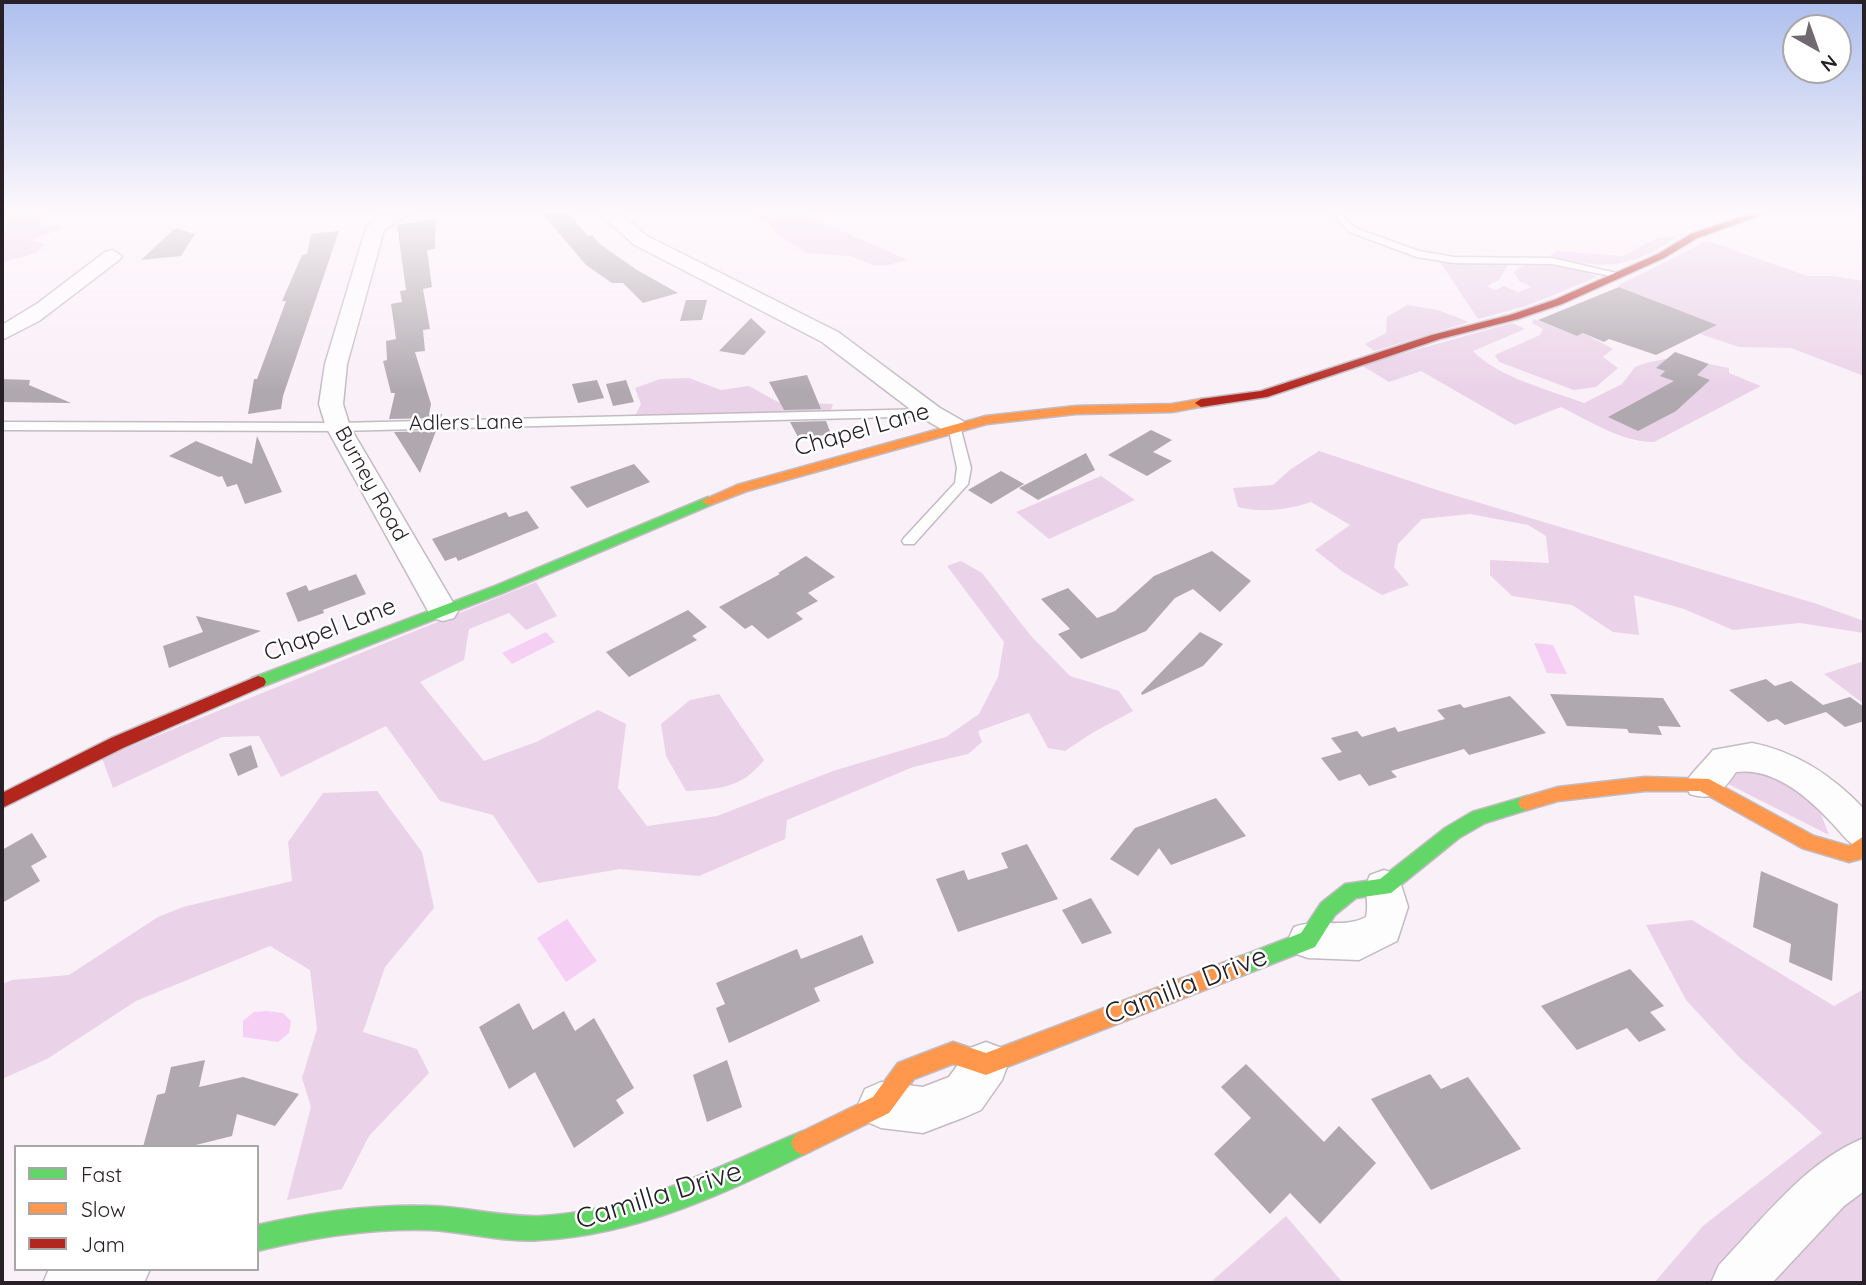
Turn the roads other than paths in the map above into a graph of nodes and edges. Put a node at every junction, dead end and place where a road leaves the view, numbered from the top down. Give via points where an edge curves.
1 (92, 272) edge
2 (357, 272) edge
3 (703, 272) edge
4 (1605, 272) edge
5 (1627, 272) edge
6 (1620, 275) junction
7 (2, 334) edge
8 (931, 413) junction
9 (2, 426) edge
10 (954, 426) junction
11 (338, 427) junction
12 (909, 541) dead end
13 (443, 611) junction
14 (1703, 784) junction
15 (2, 801) edge
16 (1864, 835) edge
17 (1864, 844) edge
18 (1384, 887) joint
19 (1308, 940) joint
20 (986, 1064) joint
21 (881, 1105) joint
22 (1864, 1162) edge
23 (259, 1238) edge
24 (116, 1271) edge
25 (69, 1283) edge
26 (1737, 1283) edge

1 - 7 street
2 - 11 street, Burney Road via 331,404
3 - 8 street via 831,337
4 - 6 lane
5 - 6 street, Chapel Lane
6 - 10 street, Chapel Lane via 1514,317 1436,337 1263,394 1172,408 1076,410
8 - 10 street
8 - 11 lane, Adlers Lane
9 - 11 lane, Adlers Lane
10 - 12 lane via 964,476 961,484
10 - 13 street, Chapel Lane via 703,502
11 - 13 street, Burney Road
13 - 15 street, Chapel Lane via 170,720
14 - 16 street via 1725,760 1753,757 1783,767 1821,791 1851,816
14 - 17 street, Camilla Drive via 1809,842 1849,854 1861,851
14 - 18 street, Camilla Drive via 1645,784 1558,794 1508,807 1452,833
18 - 19 street, Camilla Drive via 1388,907 1383,928 1359,942
19 - 20 street, Camilla Drive
20 - 21 street, Camilla Drive via 965,1094 923,1110
21 - 23 street, Camilla Drive via 757,1166 658,1203 582,1224 538,1228 430,1218 367,1220
22 - 26 street via 1827,1189
24 - 25 street

